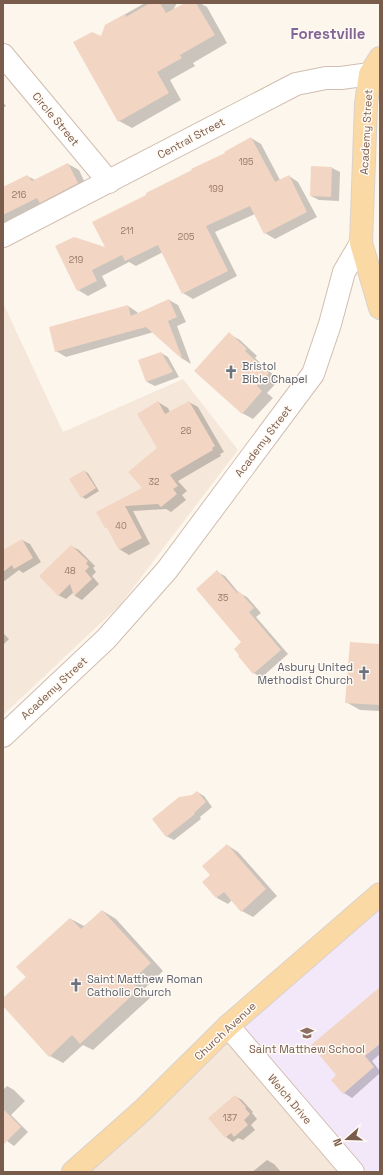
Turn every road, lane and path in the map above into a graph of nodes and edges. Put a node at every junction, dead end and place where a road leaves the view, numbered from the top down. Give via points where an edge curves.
1 (3, 55) edge
2 (375, 66) edge
3 (109, 182) junction
4 (3, 236) edge
5 (362, 243) junction
6 (380, 308) edge
7 (3, 736) edge
8 (380, 894) edge
9 (228, 1026) junction
10 (73, 1172) edge
11 (353, 1172) edge

1 - 3 street, Circle Street
2 - 3 street, Central Street via 340,78 296,84
2 - 5 main road, Academy Street via 366,104
3 - 4 street, Central Street
5 - 6 main road
5 - 7 street, Academy Street via 344,272 313,374 167,570 106,640
8 - 9 main road, Church Avenue
9 - 10 main road, Church Avenue via 143,1110
9 - 11 street, Welch Drive

